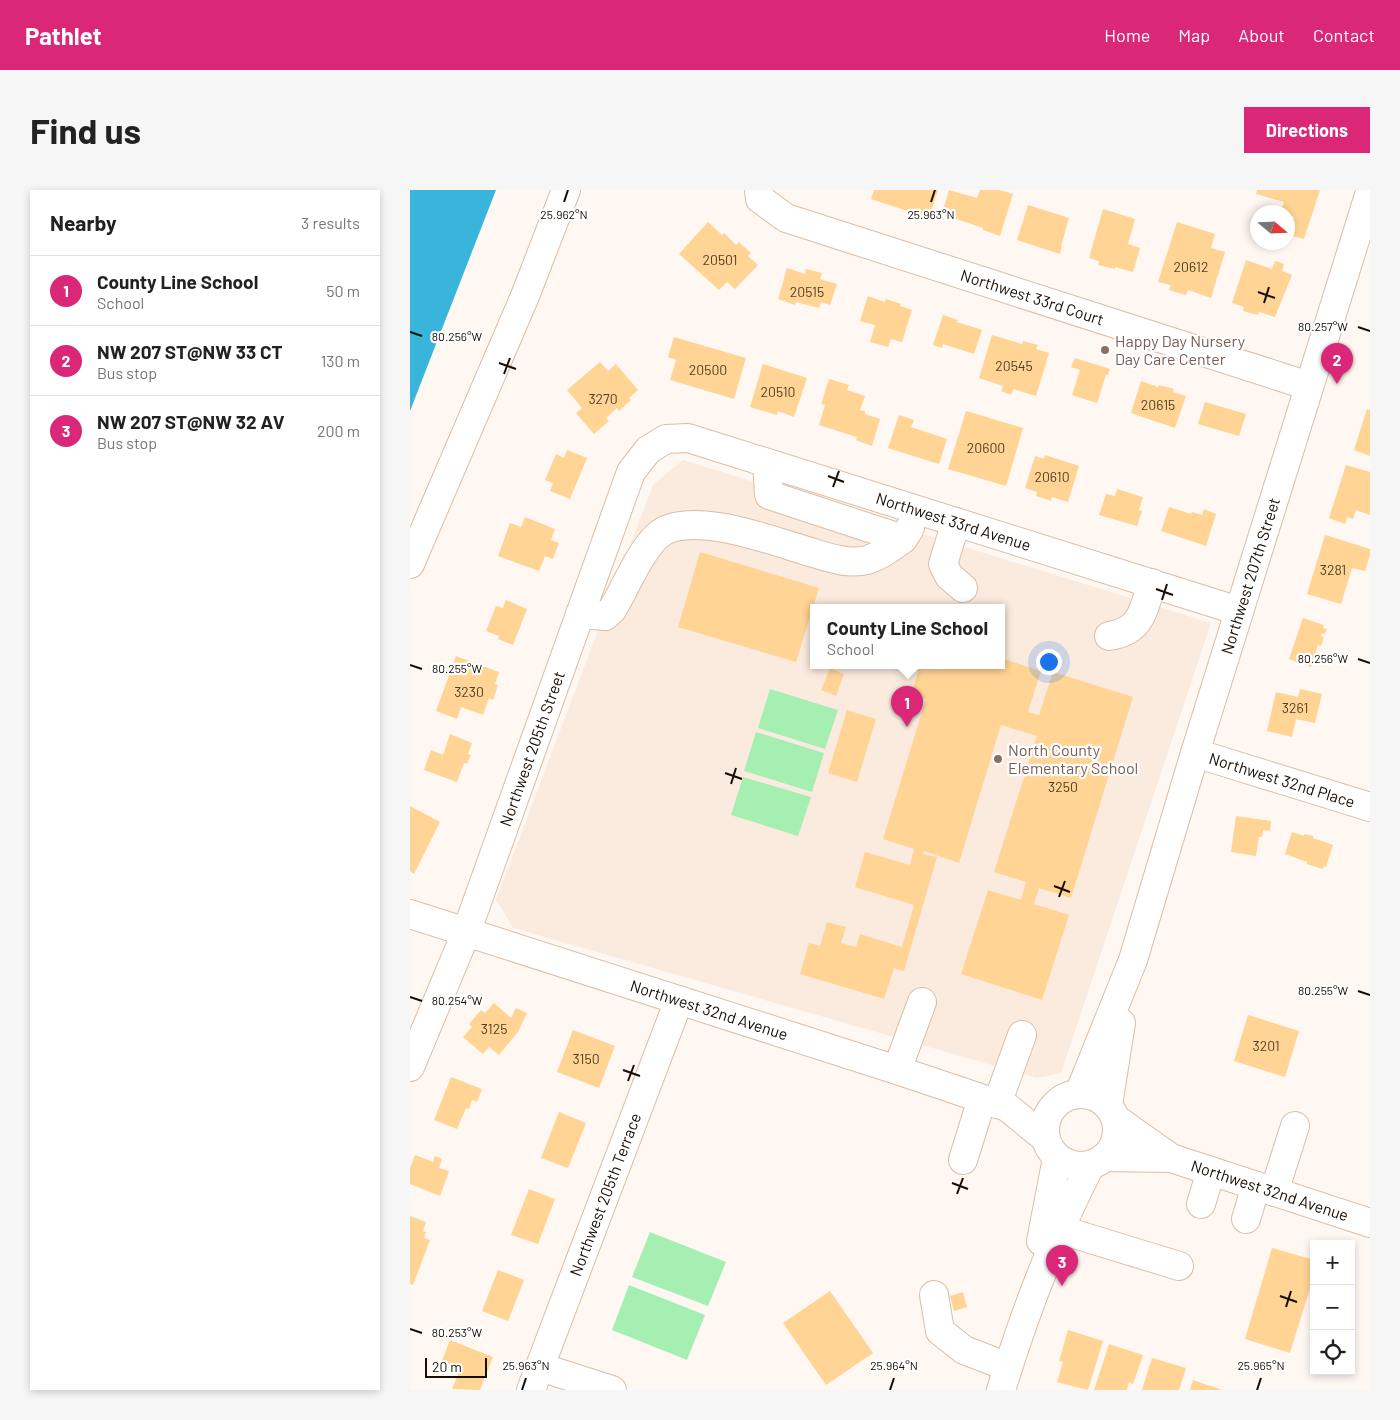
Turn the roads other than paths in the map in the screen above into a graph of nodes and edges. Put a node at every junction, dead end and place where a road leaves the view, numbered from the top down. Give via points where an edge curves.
1 (566, 190) edge
2 (1370, 192) edge
3 (759, 195) edge
4 (1310, 386) junction
5 (666, 439) joint
6 (767, 463) junction
7 (921, 511) junction
8 (956, 522) junction
9 (903, 539) junction
10 (410, 564) edge
11 (1152, 583) junction
12 (963, 588) dead end
13 (1239, 611) junction
14 (580, 614) junction
15 (1109, 636) dead end
16 (1195, 754) junction
17 (1370, 806) edge
18 (410, 914) edge
19 (466, 933) junction
20 (1133, 960) junction
21 (679, 1000) junction
22 (922, 1002) dead end
23 (1022, 1034) dead end
24 (410, 1067) edge
25 (897, 1070) junction
26 (1069, 1097) junction
27 (995, 1103) junction
28 (1112, 1112) junction
29 (1295, 1126) dead end
30 (1051, 1148) junction
31 (1170, 1158) junction
32 (962, 1160) dead end
33 (1098, 1162) junction
34 (1211, 1171) junction
35 (1265, 1189) junction
36 (1201, 1204) dead end
37 (1246, 1219) dead end
38 (1370, 1223) edge
39 (1052, 1227) junction
40 (1179, 1266) dead end
41 (934, 1295) dead end
42 (535, 1379) edge
43 (1005, 1379) edge
44 (612, 1390) edge

1 - 10 street via 521,305
2 - 4 street, Northwest 207th Street
3 - 4 street, Northwest 33rd Court via 786,218
4 - 13 street, Northwest 207th Street
5 - 6 street, Northwest 33rd Avenue via 688,438
5 - 14 street, Northwest 205th Street via 648,450 632,472
6 - 7 street, Northwest 33rd Avenue
6 - 9 street via 769,495
7 - 8 street, Northwest 33rd Avenue
7 - 9 street
8 - 11 street, Northwest 33rd Avenue
8 - 12 street via 943,564 949,576
9 - 14 street via 882,554 854,562 840,561 735,530 714,526 675,526 658,535 643,554 612,610 605,616
11 - 13 street, Northwest 33rd Avenue
11 - 15 street via 1141,616 1132,628
13 - 16 street, Northwest 207th Street
14 - 19 street, Northwest 205th Street
16 - 17 street, Northwest 32nd Place
16 - 20 street, Northwest 207th Street
18 - 19 street, Northwest 32nd Avenue
19 - 21 street, Northwest 32nd Avenue
19 - 24 street, Northwest 205th Street
20 - 26 street, Northwest 207th Street
20 - 28 street, Northwest 207th Street
21 - 25 street, Northwest 32nd Avenue
21 - 42 street, Northwest 205th Terrace
22 - 25 street
23 - 27 street
25 - 27 street, Northwest 32nd Avenue
26 - 27 street, Northwest 32nd Avenue
26 - 28 street via 1095,1096
26 - 30 street via 1052,1108 1047,1117 1045,1128
27 - 30 street, Northwest 32nd Avenue
27 - 32 street
28 - 31 street, Northwest 32nd Avenue
28 - 33 street via 1117,1129 1116,1140
29 - 35 street
30 - 33 street via 1064,1163 1073,1166
30 - 39 street
31 - 33 street, Northwest 32nd Avenue
31 - 34 street, Northwest 32nd Avenue
33 - 39 street
34 - 35 street, Northwest 32nd Avenue
34 - 36 street
35 - 37 street
35 - 38 street, Northwest 32nd Avenue
39 - 40 street
39 - 43 street
41 - 43 street via 940,1331
42 - 44 street

